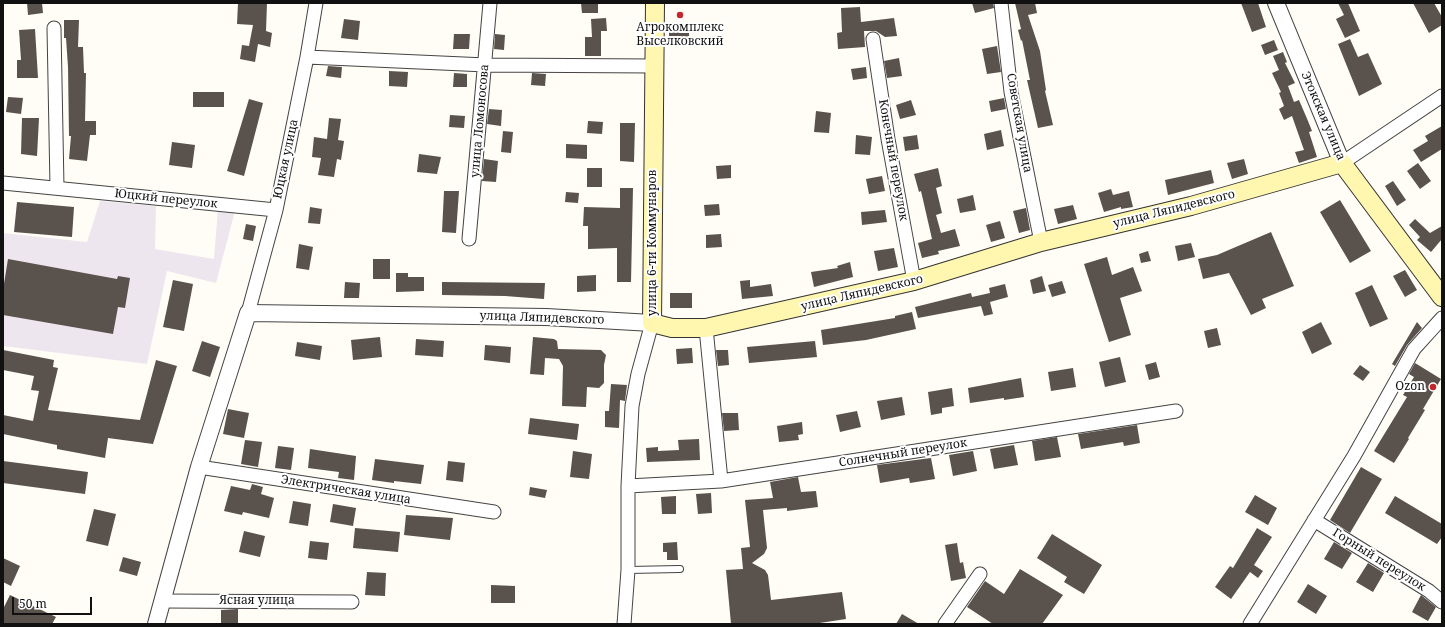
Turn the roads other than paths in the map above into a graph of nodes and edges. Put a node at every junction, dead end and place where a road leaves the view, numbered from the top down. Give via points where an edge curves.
1 (316, 3) edge
2 (490, 3) edge
3 (655, 3) edge
4 (1001, 3) edge
5 (1276, 3) edge
6 (54, 28) dead end
7 (873, 39) dead end
8 (307, 57) junction
9 (486, 66) junction
10 (654, 66) junction
11 (1442, 96) edge
12 (1342, 163) junction
13 (3, 182) edge
14 (57, 187) junction
15 (276, 210) junction
16 (469, 239) dead end
17 (1041, 242) junction
18 (914, 281) junction
19 (1442, 297) edge
20 (248, 313) junction
21 (1442, 318) edge
22 (652, 323) junction
23 (706, 328) junction
24 (1176, 411) dead end
25 (199, 467) junction
26 (721, 481) junction
27 (628, 486) junction
28 (494, 512) dead end
29 (1314, 520) junction
30 (680, 569) dead end
31 (628, 570) junction
32 (980, 574) dead end
33 (162, 601) junction
34 (352, 602) dead end
35 (1442, 602) edge
36 (156, 624) edge
37 (624, 624) edge
38 (945, 624) edge
39 (1250, 624) edge

1 - 8 street, Юцкая улица
2 - 9 street, улица Ломоносова
3 - 10 main road, улица 6-ти Коммунаров
4 - 17 street, Советская улица via 1011,92
5 - 12 street, Этокская улица
6 - 14 street
7 - 18 street, Конечный переулок
8 - 9 street
8 - 15 street, Юцкая улица
9 - 10 street
9 - 16 street, улица Ломоносова
10 - 22 main road, улица 6-ти Коммунаров
11 - 12 street, улица Ляпидевского
12 - 17 main road, улица Ляпидевского via 1191,206
12 - 19 main road, Этокская улица
13 - 14 street, Юцкий переулок
14 - 15 street, Юцкий переулок
15 - 20 street, Юцкая улица
17 - 18 main road, улица Ляпидевского
18 - 23 main road, улица Ляпидевского
20 - 22 street, улица Ляпидевского via 538,317
20 - 25 street
21 - 29 street via 1414,349 1354,456
22 - 23 main road, улица Ляпидевского via 672,328
22 - 27 street, улица 6-ти Коммунаров via 632,406
23 - 26 street
24 - 26 street, Солнечный переулок
25 - 28 street, Электрическая улица
25 - 33 street
26 - 27 street, Солнечный переулок
27 - 31 street, улица 6-ти Коммунаров
29 - 35 street, Горный переулок via 1429,591
29 - 39 street
30 - 31 lane
31 - 37 street, улица 6-ти Коммунаров
32 - 38 street
33 - 34 street, Ясная улица
33 - 36 street

